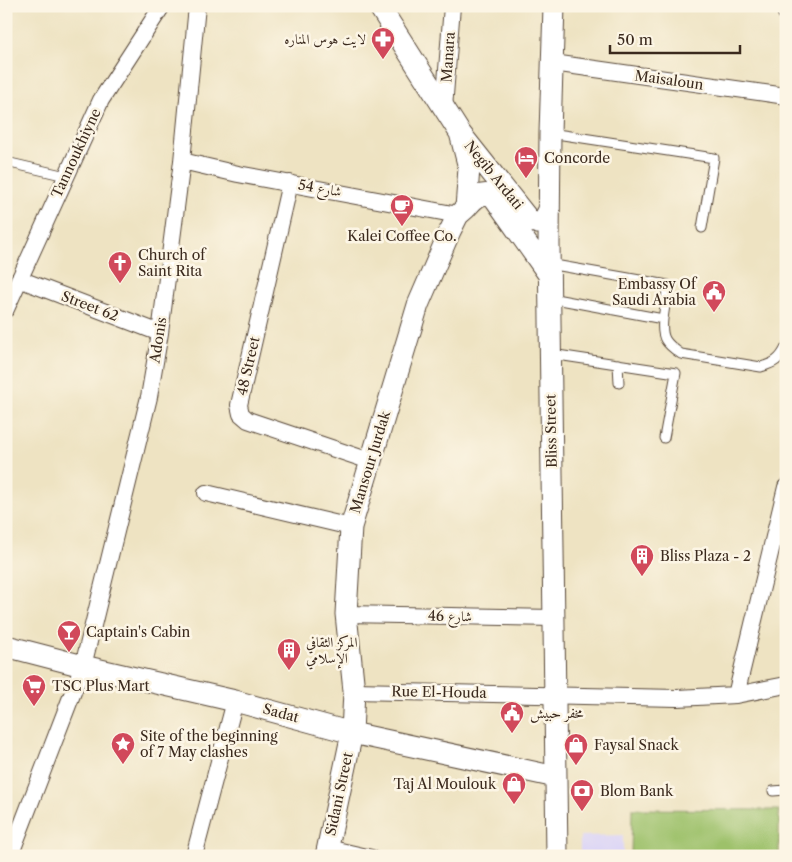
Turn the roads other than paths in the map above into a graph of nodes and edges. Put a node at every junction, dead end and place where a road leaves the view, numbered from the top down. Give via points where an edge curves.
1 (162, 6) edge
2 (197, 6) edge
3 (379, 6) edge
4 (452, 6) edge
5 (554, 6) edge
6 (784, 6) edge
7 (786, 13) edge
8 (553, 63) junction
9 (786, 96) edge
10 (444, 108) junction
11 (460, 133) junction
12 (550, 133) junction
13 (6, 162) edge
14 (182, 162) junction
15 (66, 176) junction
16 (290, 183) junction
17 (549, 210) junction
18 (462, 211) junction
19 (702, 228) dead end
20 (549, 269) junction
21 (19, 278) junction
22 (550, 298) junction
23 (6, 309) edge
24 (663, 319) junction
25 (160, 333) junction
26 (786, 347) edge
27 (550, 354) junction
28 (618, 364) junction
29 (619, 383) dead end
30 (664, 438) dead end
31 (370, 461) junction
32 (786, 487) edge
33 (206, 493) dead end
34 (351, 527) junction
35 (346, 614) junction
36 (554, 618) junction
37 (6, 646) edge
38 (83, 666) junction
39 (786, 685) edge
40 (354, 691) junction
41 (555, 694) junction
42 (736, 695) junction
43 (235, 701) junction
44 (352, 733) junction
45 (556, 777) junction
46 (786, 790) edge
47 (773, 791) dead end
48 (327, 851) edge
49 (10, 856) edge
50 (194, 856) edge
51 (372, 856) edge
52 (557, 856) edge

1 - 15 street, Tannoukhiyne via 101,100
2 - 14 street, Adonis
3 - 10 street
4 - 10 street, Manara
5 - 8 street, Bliss Street
6 - 7 street
8 - 9 street, Maisaloun
8 - 12 street, Bliss Street
10 - 11 street
11 - 17 street, Negib Ardati via 529,220 538,223 544,220
11 - 18 street, Mansour Jurdak via 469,168
12 - 17 street, Bliss Street
12 - 19 lane via 714,158
13 - 15 lane
14 - 16 street, شارع 54
14 - 25 street, Adonis
15 - 21 street, Tannoukhiyne
16 - 18 street, شارع 54
16 - 31 street, 48 Street via 239,405 241,414 248,420
17 - 20 street, Bliss Street
18 - 20 street, Mansour Jurdak via 480,194 493,196
18 - 31 street, Mansour Jurdak via 418,305
20 - 22 street, Bliss Street
20 - 24 lane via 668,286
21 - 23 street, Tannoukhiyne
21 - 25 street, Street 62
22 - 24 lane
22 - 27 street, Bliss Street
24 - 26 lane via 661,333 681,354 761,367 774,363
25 - 38 street, Adonis via 149,397
27 - 28 lane
27 - 36 street, Bliss Street
28 - 29 lane
28 - 30 lane via 676,373
31 - 34 street, Mansour Jurdak
32 - 42 street
33 - 34 street
34 - 35 street, Mansour Jurdak
35 - 36 street, شارع 46
35 - 40 street, Mansour Jurdak
36 - 41 street, Bliss Street
37 - 38 street, Sadat
38 - 43 street, Sadat
38 - 49 street, Adonis
39 - 42 street, Rue El-Houda
40 - 41 street, Rue El-Houda
40 - 44 street, Mansour Jurdak
41 - 42 street, Rue El-Houda via 676,698
41 - 45 street, Bliss Street
43 - 44 street, Sadat
43 - 50 street
44 - 45 street, Sadat
44 - 48 street, Sidani Street
45 - 52 street, Bliss Street
46 - 47 lane
48 - 51 street

